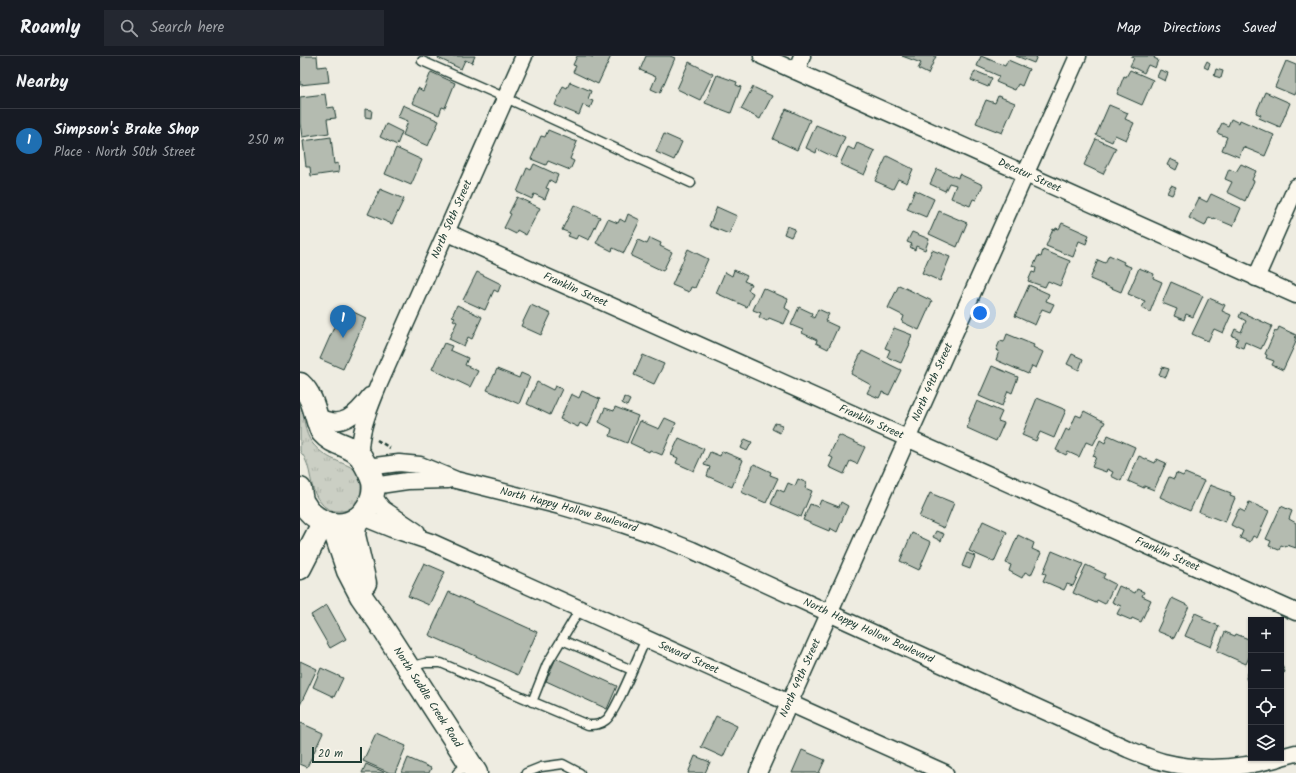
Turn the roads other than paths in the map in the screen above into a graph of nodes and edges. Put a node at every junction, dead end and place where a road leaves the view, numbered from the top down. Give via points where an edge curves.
1 (524, 56) edge
2 (762, 56) edge
3 (802, 56) edge
4 (1078, 56) edge
5 (422, 61) dead end
6 (796, 71) junction
7 (506, 98) junction
8 (1025, 174) junction
9 (691, 183) dead end
10 (1296, 187) edge
11 (446, 232) junction
12 (1256, 278) junction
13 (1296, 295) edge
14 (300, 384) edge
15 (379, 384) junction
16 (317, 416) junction
17 (907, 439) junction
18 (362, 460) junction
19 (456, 480) junction
20 (373, 490) junction
21 (301, 505) edge
22 (358, 518) junction
23 (330, 523) junction
24 (431, 542) junction
25 (300, 568) edge
26 (580, 609) junction
27 (829, 612) junction
28 (1296, 612) edge
29 (379, 622) junction
30 (646, 639) junction
31 (562, 640) junction
32 (408, 667) junction
33 (632, 670) junction
34 (532, 702) junction
35 (789, 703) junction
36 (1296, 753) edge
37 (1284, 757) edge
38 (1269, 761) edge
39 (467, 769) edge
40 (526, 773) edge
41 (580, 773) edge
42 (758, 773) edge
43 (945, 773) edge

1 - 7 street, North 50th Street
2 - 6 street, Decatur Street
3 - 6 street
4 - 8 street, North 49th Street
5 - 7 lane
6 - 8 street, Decatur Street
7 - 9 lane
7 - 11 street, North 50th Street
8 - 12 street, Decatur Street
8 - 17 street, North 49th Street
10 - 12 street
11 - 15 street, North 50th Street
11 - 17 street, Franklin Street
12 - 13 street, Decatur Street
14 - 16 main road via 306,390
15 - 16 street, North 50th Street via 360,410 347,419 331,422
15 - 18 street, North 50th Street via 359,442
16 - 18 main road via 322,431 331,440 354,450
17 - 27 street, North 49th Street
17 - 28 street, Franklin Street
18 - 19 street, North Happy Hollow Boulevard via 375,466 399,463 420,465
18 - 20 main road via 370,475
19 - 20 street, North Happy Hollow Boulevard via 407,481
19 - 27 street, North Happy Hollow Boulevard via 622,524 692,550
20 - 22 main road via 370,502
20 - 24 street, Seward Street via 383,509
21 - 23 main road via 319,519
22 - 23 main road via 339,525
22 - 24 street, Seward Street
22 - 29 main road, North Saddle Creek Road via 354,535
23 - 25 main road via 320,529
23 - 29 main road, North Saddle Creek Road via 348,571
24 - 26 street, Seward Street
26 - 30 street, Seward Street
26 - 31 lane
27 - 35 street, North 49th Street
27 - 38 street, North Happy Hollow Boulevard via 1128,749 1162,761 1199,768 1223,768
29 - 32 main road, North Saddle Creek Road
30 - 33 lane
30 - 35 street, Seward Street
31 - 33 lane
31 - 34 lane via 547,664
32 - 34 lane via 441,663
32 - 39 main road, North Saddle Creek Road
33 - 34 lane via 608,720 598,725 588,725
35 - 42 street, North 49th Street
35 - 43 street, Seward Street
36 - 37 street, North Happy Hollow Boulevard
40 - 41 lane via 541,767 563,764

